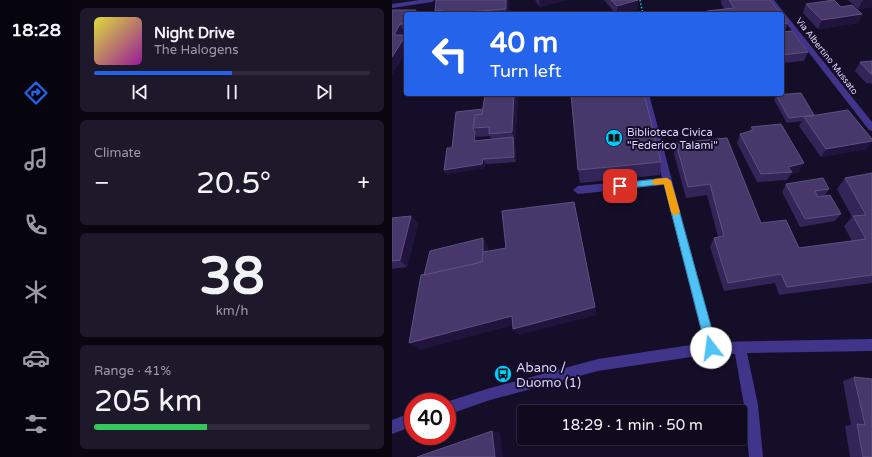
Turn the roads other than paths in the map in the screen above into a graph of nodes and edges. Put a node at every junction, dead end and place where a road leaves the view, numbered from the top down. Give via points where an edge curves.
1 (432, 0) edge
2 (771, 0) edge
3 (392, 6) edge
4 (780, 12) edge
5 (784, 17) edge
6 (646, 96) edge
7 (872, 128) edge
8 (667, 181) junction
9 (578, 190) edge
10 (872, 345) edge
11 (711, 348) junction
12 (740, 348) junction
13 (456, 405) edge
14 (404, 423) edge
15 (392, 426) edge
16 (756, 457) edge

1 - 3 street
2 - 4 street, Via Albertino Mussato
5 - 7 street, Via Albertino Mussato
6 - 8 street
8 - 9 street
8 - 11 street
10 - 12 street
11 - 12 street
11 - 13 street via 598,365
12 - 16 street via 751,405
14 - 15 street

